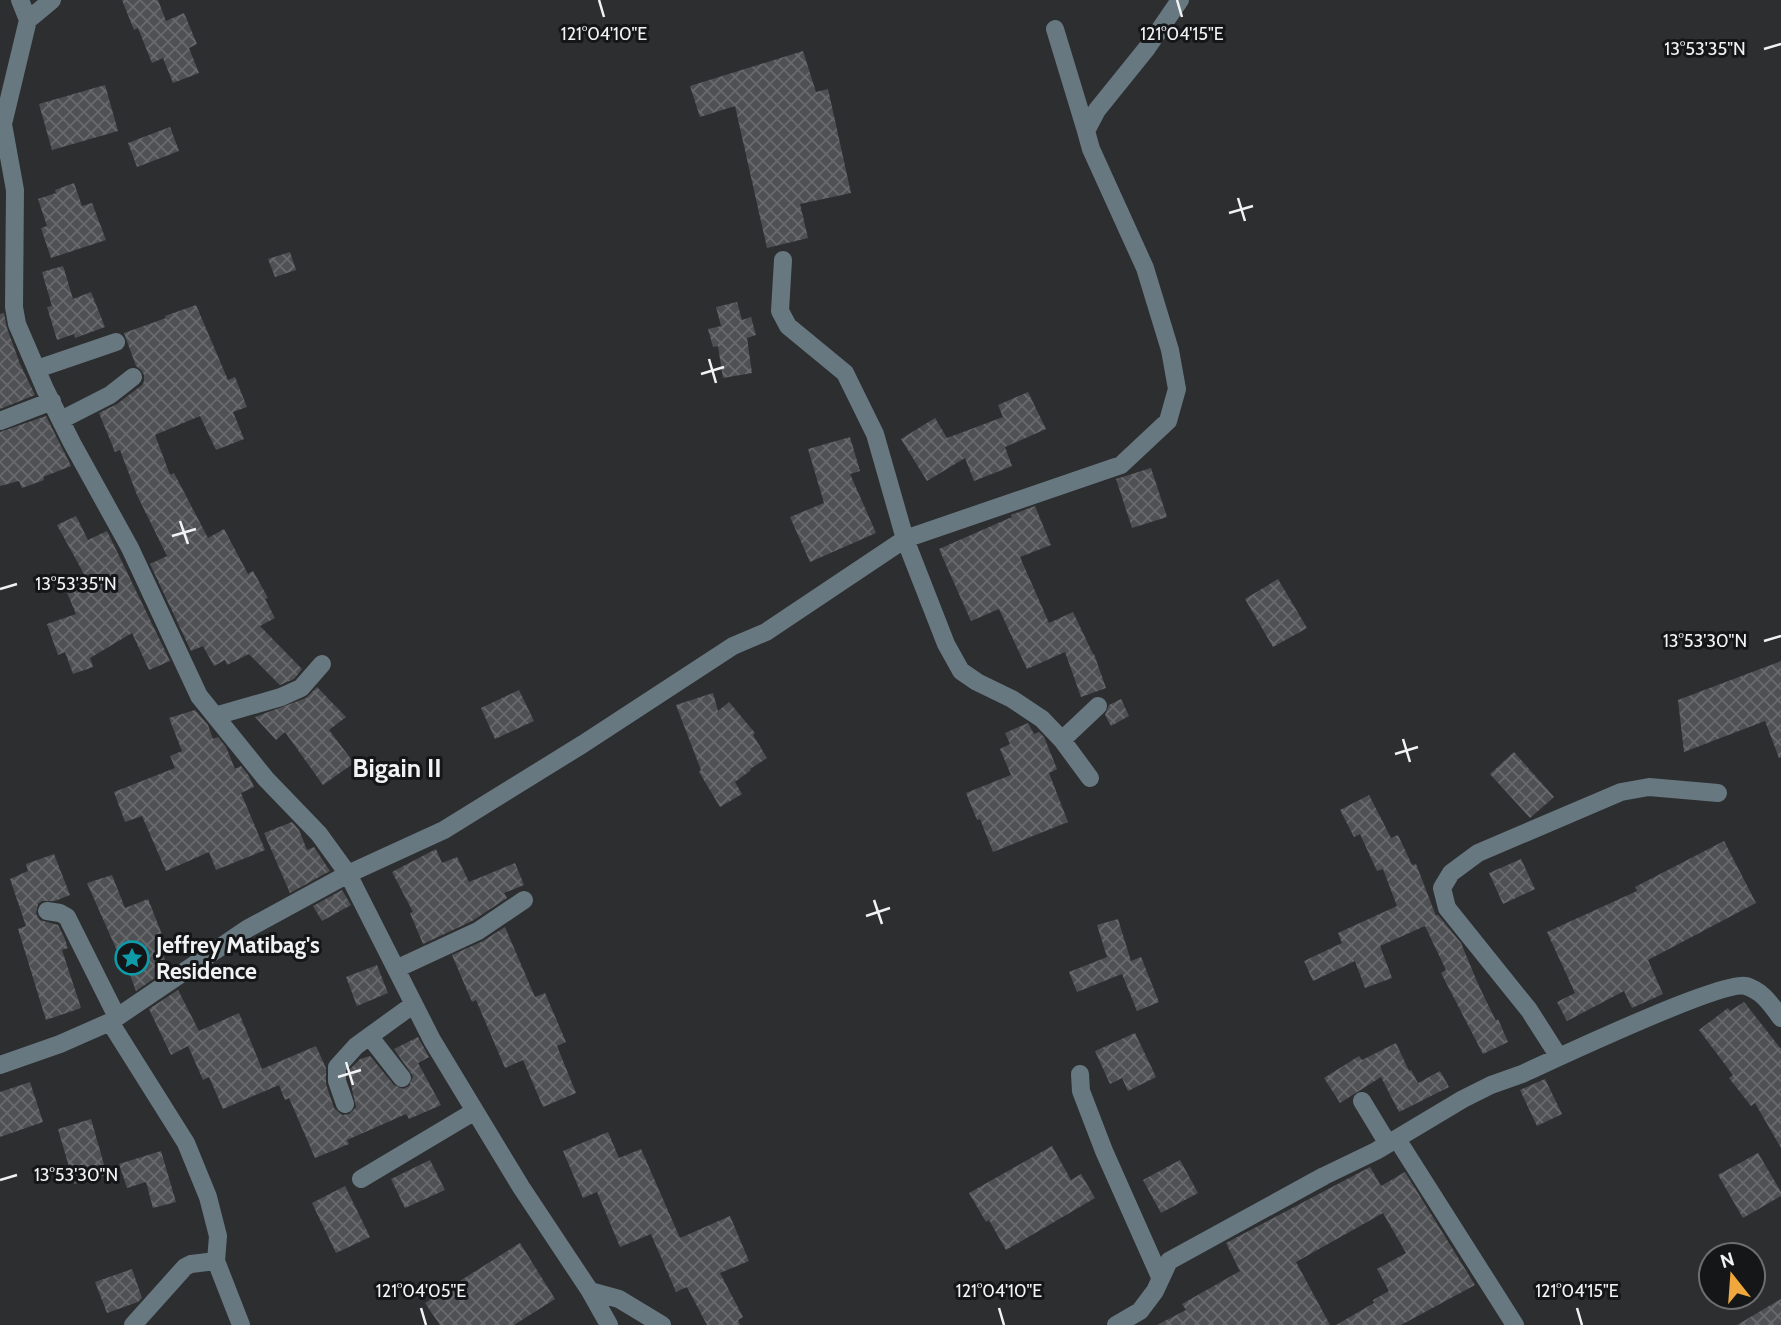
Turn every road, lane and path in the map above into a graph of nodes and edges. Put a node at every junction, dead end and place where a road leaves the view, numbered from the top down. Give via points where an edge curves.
1 (20, 0) edge
2 (52, 0) edge
3 (1180, 0) edge
4 (28, 20) junction
5 (1055, 29) dead end
6 (1086, 131) junction
7 (783, 260) dead end
8 (116, 342) dead end
9 (37, 369) junction
10 (133, 377) dead end
11 (52, 401) junction
12 (61, 420) junction
13 (0, 421) edge
14 (905, 539) junction
15 (322, 664) dead end
16 (1098, 706) dead end
17 (215, 716) junction
18 (1062, 740) junction
19 (1090, 778) dead end
20 (1718, 793) dead end
21 (348, 874) junction
22 (524, 900) dead end
23 (47, 911) dead end
24 (396, 969) junction
25 (414, 1004) junction
26 (1781, 1018) edge
27 (113, 1019) junction
28 (370, 1037) junction
29 (1559, 1057) junction
30 (0, 1065) edge
31 (1080, 1074) dead end
32 (402, 1078) dead end
33 (1362, 1101) dead end
34 (345, 1104) dead end
35 (475, 1111) junction
36 (1393, 1141) junction
37 (362, 1179) dead end
38 (216, 1261) junction
39 (1160, 1277) junction
40 (590, 1291) junction
41 (133, 1325) edge
42 (241, 1325) edge
43 (609, 1325) edge
44 (662, 1325) edge
45 (1116, 1325) edge
46 (1515, 1325) edge

1 - 4 street
2 - 4 street
3 - 6 street
4 - 9 street via 3,124 15,190 14,307
5 - 6 street
6 - 14 street via 1145,268 1170,350 1177,389 1168,421 1113,469
7 - 14 street via 780,311 789,326 845,373 875,434
8 - 9 street
9 - 11 street
10 - 12 street via 110,395
11 - 12 street
11 - 13 street
12 - 17 street via 130,548 199,696
14 - 18 street via 961,671 1042,719
14 - 21 street via 766,632 733,646 444,830
15 - 17 street via 301,688
16 - 18 street
17 - 21 street via 319,834
18 - 19 street
20 - 29 street via 1649,787 1621,792 1478,853 1451,873 1442,888 1447,908 1529,1010
21 - 24 street
21 - 27 street via 247,929
22 - 24 street via 478,931
23 - 27 street via 67,916
24 - 25 street
25 - 28 street
25 - 35 street
26 - 29 street via 1765,996 1745,985 1710,992
27 - 30 street
27 - 38 street via 186,1143 218,1236
28 - 32 street
28 - 34 street via 337,1067
29 - 36 street via 1491,1085
31 - 39 street via 1081,1091 1104,1152
33 - 36 street
35 - 37 street
35 - 40 street
36 - 39 street via 1199,1243 1169,1261
36 - 46 street
38 - 41 street via 185,1267
38 - 42 street
39 - 45 street via 1139,1311
40 - 43 street
40 - 44 street via 619,1298

